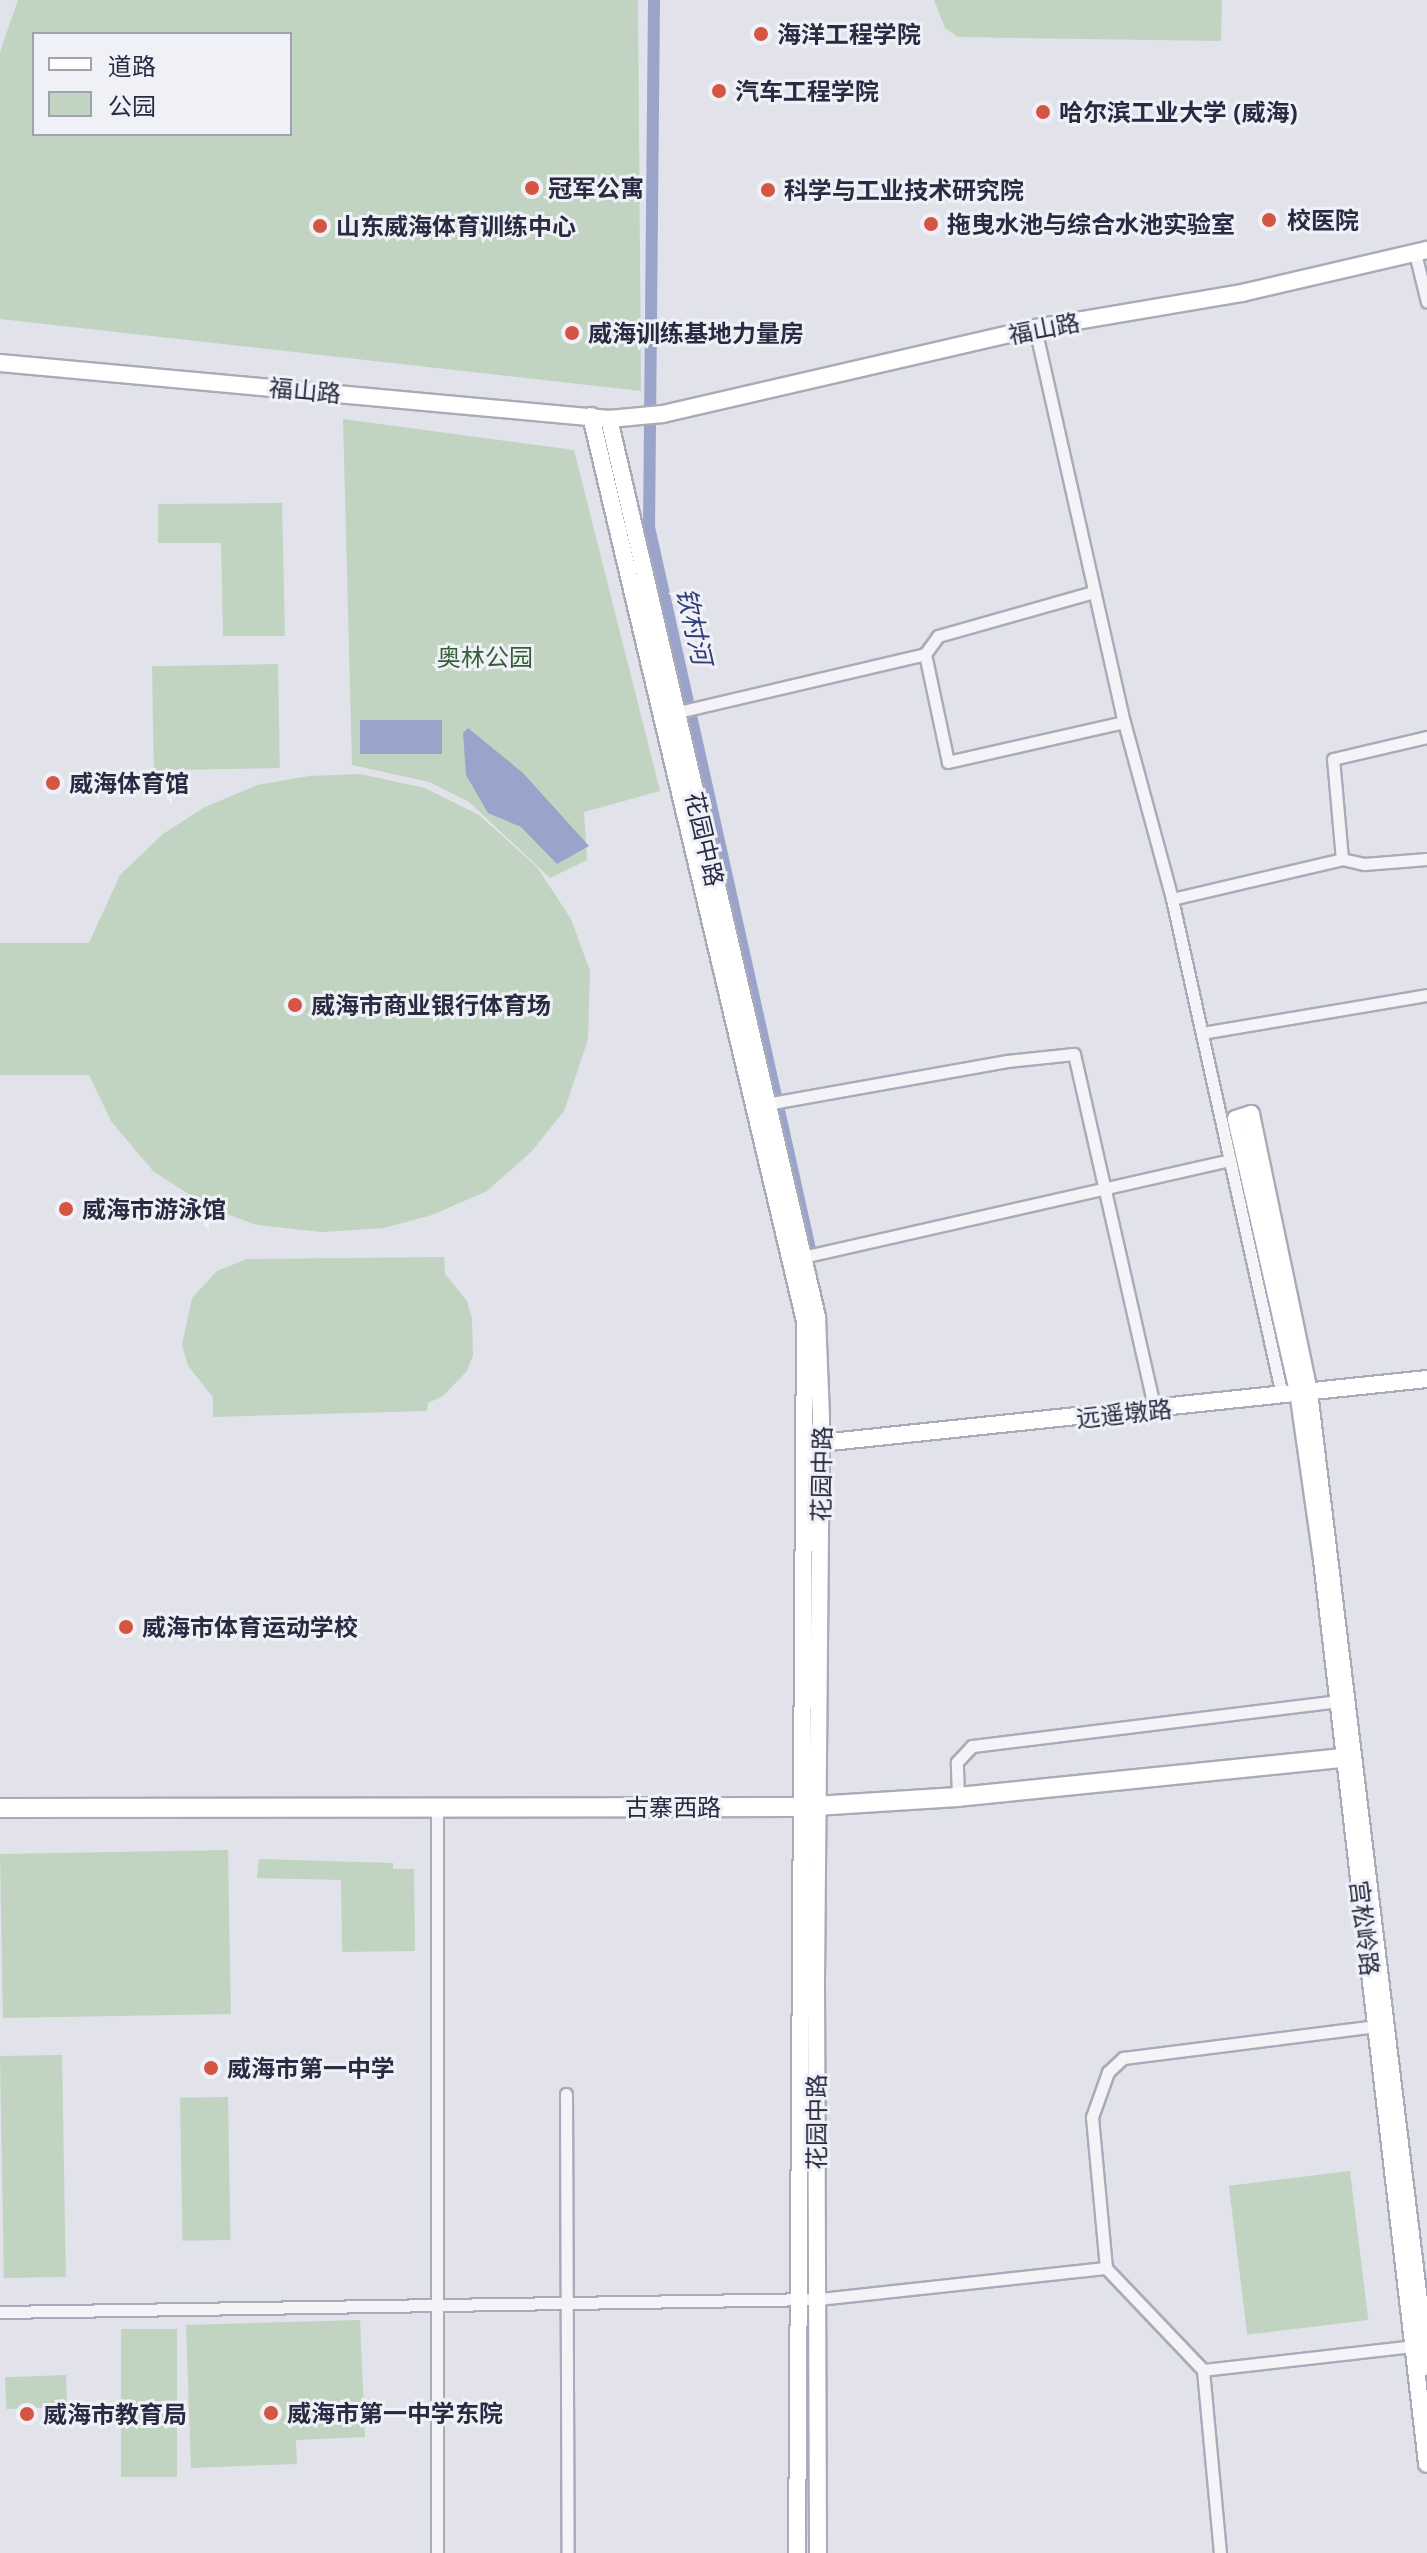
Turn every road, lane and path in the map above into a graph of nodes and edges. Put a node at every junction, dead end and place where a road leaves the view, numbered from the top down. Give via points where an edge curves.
1 (1421, 251) edge
2 (1427, 302) edge
3 (1035, 328) junction
4 (0, 363) edge
5 (591, 416) junction
6 (609, 419) junction
7 (1094, 592) junction
8 (925, 654) junction
9 (679, 712) junction
10 (1124, 722) junction
11 (1427, 737) edge
12 (1342, 859) junction
13 (1427, 859) edge
14 (1172, 899) junction
15 (1427, 995) edge
16 (1202, 1033) junction
17 (773, 1103) junction
18 (1230, 1160) junction
19 (1103, 1191) junction
20 (803, 1257) junction
21 (1427, 1379) edge
22 (1296, 1393) junction
23 (1155, 1410) junction
24 (821, 1443) junction
25 (1337, 1701) junction
26 (1344, 1758) junction
27 (958, 1797) junction
28 (809, 1806) junction
29 (437, 1807) junction
30 (0, 1808) edge
31 (1377, 2026) junction
32 (566, 2094) dead end
33 (1106, 2268) junction
34 (819, 2299) junction
35 (794, 2300) junction
36 (567, 2307) junction
37 (441, 2309) junction
38 (0, 2312) edge
39 (1414, 2346) junction
40 (1427, 2367) edge
41 (1203, 2370) junction
42 (1427, 2464) edge
43 (437, 2553) edge
44 (568, 2553) edge
45 (797, 2553) edge
46 (818, 2553) edge
47 (1220, 2553) edge

1 - 2 street
1 - 3 main road, 福山路 via 1242,293
3 - 6 main road, 福山路 via 663,414
3 - 7 street
4 - 5 main road, 福山路
5 - 6 main road, 福山路
5 - 28 main road via 805,1321
6 - 9 main road, 花园中路
7 - 8 street via 938,636
7 - 10 street
8 - 9 street
8 - 10 street via 948,762
9 - 17 main road, 花园中路
10 - 14 street
11 - 12 street via 1333,759
12 - 13 street via 1364,864
12 - 14 street
14 - 16 street
15 - 16 street
16 - 18 street
17 - 19 street via 1074,1054
17 - 20 main road, 花园中路
18 - 19 street
18 - 22 street
19 - 20 street
19 - 23 street
20 - 24 main road, 花园中路 via 817,1317
21 - 22 main road, 远遥墩路
22 - 22 main road via 1251,1114 1236,1119
22 - 23 main road, 远遥墩路
22 - 25 main road, 宫松岭路
22 - 40 main road
23 - 24 main road, 远遥墩路
24 - 28 main road, 花园中路
25 - 26 main road, 宫松岭路
25 - 27 street via 972,1746 957,1762
26 - 27 main road, 古寨西路
26 - 31 main road, 宫松岭路
27 - 28 main road, 古寨西路
28 - 29 main road, 古寨西路
28 - 34 main road, 花园中路
28 - 35 main road
29 - 30 main road, 古寨西路
29 - 37 street
31 - 33 street via 1123,2058 1108,2072 1092,2117
31 - 39 main road, 宫松岭路
32 - 36 street
33 - 34 street
33 - 41 street
34 - 35 street
34 - 46 main road, 花园中路
35 - 36 street
35 - 45 main road
36 - 37 street
36 - 44 street
37 - 38 street
37 - 43 street
39 - 41 street
39 - 42 main road, 宫松岭路
41 - 47 street

